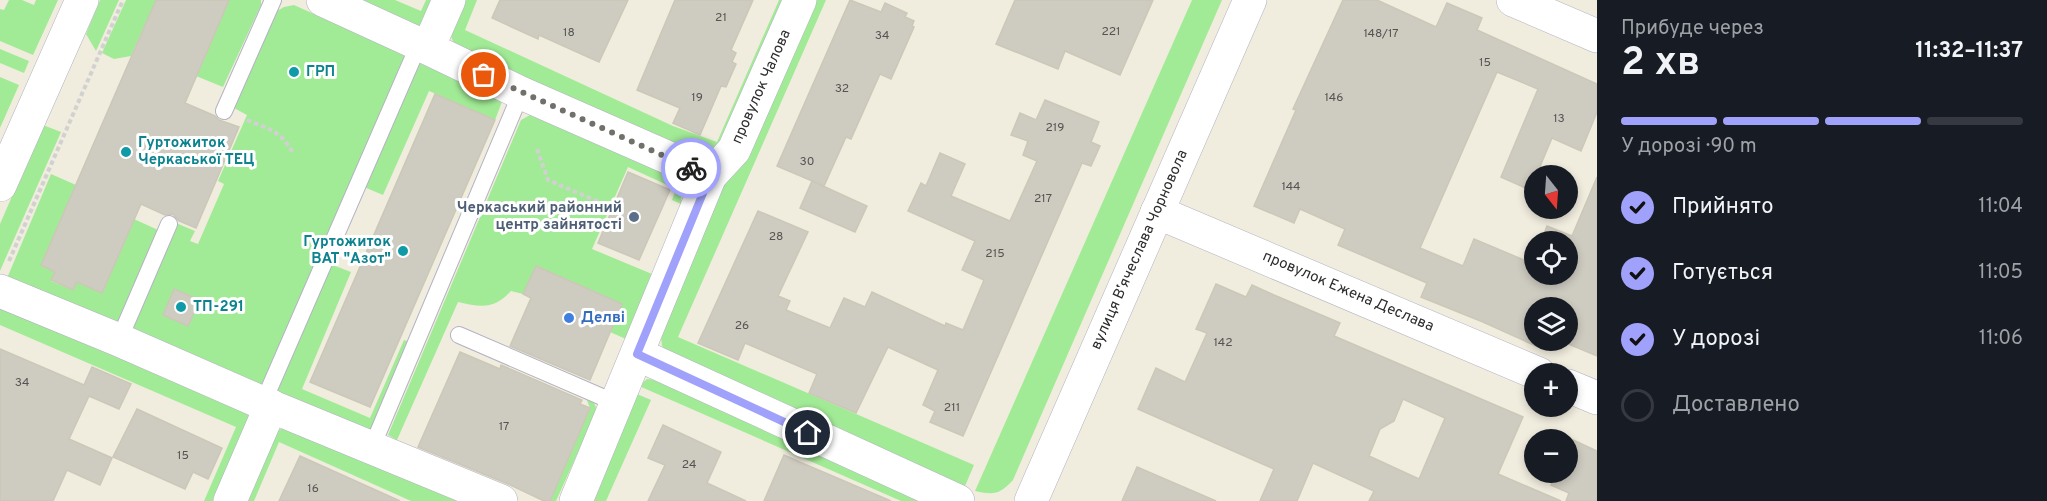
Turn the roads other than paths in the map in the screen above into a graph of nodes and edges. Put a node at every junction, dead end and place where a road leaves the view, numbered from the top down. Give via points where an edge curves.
1 (82, 0) edge
2 (273, 0) edge
3 (322, 0) edge
4 (448, 0) edge
5 (800, 0) edge
6 (1250, 0) edge
7 (1513, 0) edge
8 (1597, 36) edge
9 (424, 46) junction
10 (521, 93) junction
11 (224, 111) road end
12 (710, 176) junction
13 (0, 185) edge
14 (1157, 212) junction
15 (169, 224) dead end
16 (2, 281) edge
17 (459, 335) dead end
18 (119, 340) junction
19 (637, 354) junction
20 (1524, 368) edge
21 (1578, 390) edge
22 (1597, 398) edge
23 (616, 403) junction
24 (267, 404) junction
25 (372, 447) junction
26 (230, 501) edge
27 (501, 501) edge
28 (576, 501) edge
29 (958, 501) edge
30 (1031, 501) edge

1 - 13 street
2 - 11 lane
3 - 9 street
4 - 9 street
5 - 12 street, провулок Чалова via 734,150
6 - 14 street, вулиця Вʼячеслава Чорновола
7 - 8 street
9 - 10 street
9 - 24 lane
10 - 12 street
10 - 25 lane
12 - 19 street, провулок Чалова
14 - 20 street, провулок Ежена Деслава
14 - 30 street, вулиця Вʼячеслава Чорновола
15 - 18 lane
16 - 18 street
17 - 23 lane
18 - 24 street
19 - 23 street, провулок Чалова
19 - 29 street
21 - 22 street
23 - 28 street, провулок Чалова
24 - 25 street
24 - 26 street
25 - 27 street

